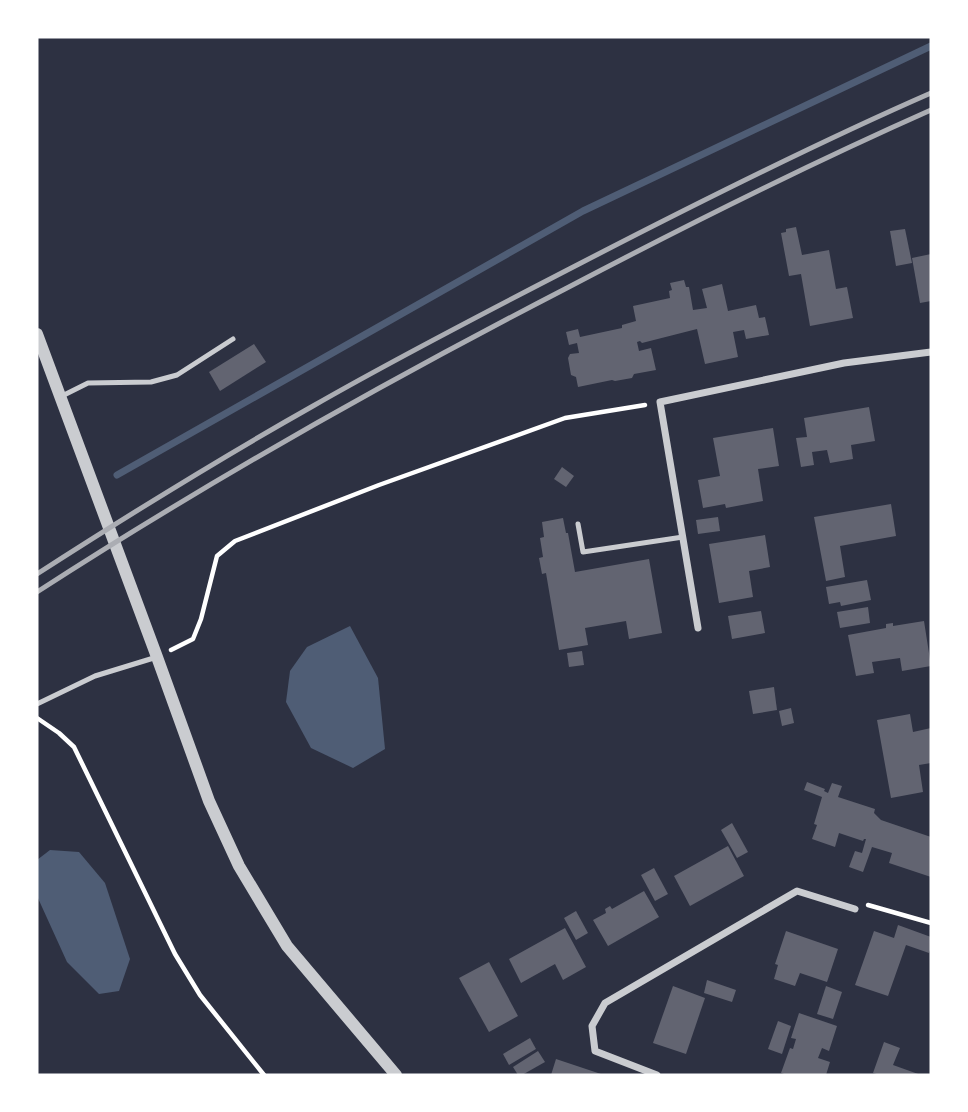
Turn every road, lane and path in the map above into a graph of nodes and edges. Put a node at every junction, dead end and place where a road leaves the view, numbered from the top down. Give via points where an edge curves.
1 (37, 334) edge
2 (233, 339) dead end
3 (931, 352) edge
4 (60, 397) junction
5 (660, 402) junction
6 (578, 524) dead end
7 (683, 537) junction
8 (698, 628) dead end
9 (157, 657) junction
10 (37, 704) edge
11 (37, 718) edge
12 (855, 909) joint
13 (931, 923) edge
14 (264, 1075) edge
15 (396, 1075) edge
16 (657, 1075) edge

1 - 4 street
2 - 4 lane via 177,375 151,382 88,383
3 - 5 street via 844,363
4 - 9 street
5 - 7 street
5 - 9 path via 565,418 235,541 217,556 193,639
6 - 7 lane via 583,552
7 - 8 street
9 - 10 lane via 95,676
9 - 15 street via 209,800 239,866 287,946
11 - 14 path via 74,747 175,954 200,995
12 - 13 path via 870,904
12 - 16 street via 797,891 605,1003 592,1026 595,1052

